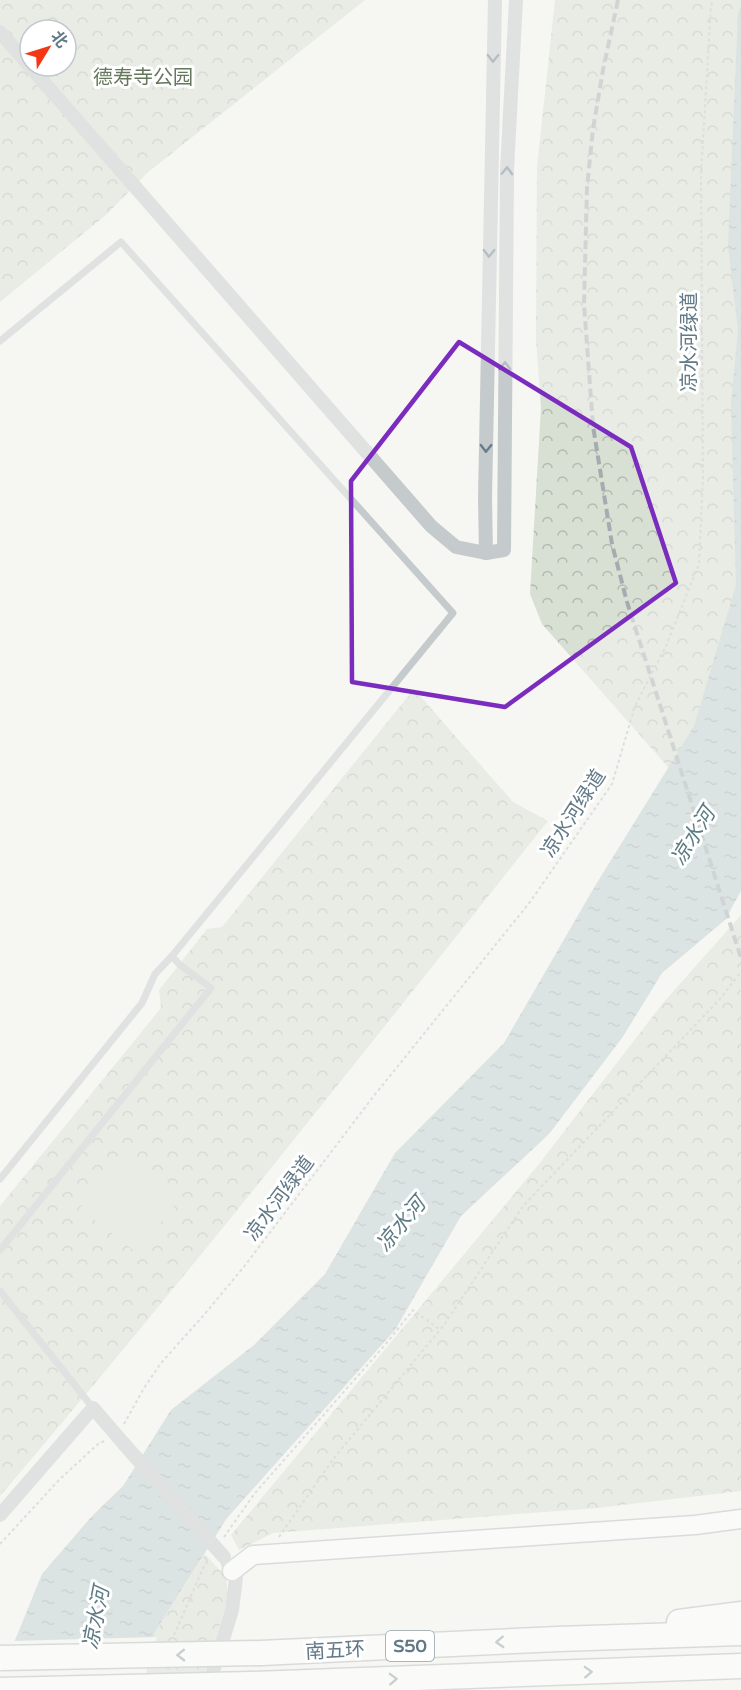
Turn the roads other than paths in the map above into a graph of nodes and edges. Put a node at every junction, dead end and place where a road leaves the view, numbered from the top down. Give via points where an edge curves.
1 (495, 0) edge
2 (516, 0) edge
3 (0, 32) edge
4 (0, 341) edge
5 (486, 553) junction
6 (172, 956) junction
7 (0, 1179) edge
8 (0, 1250) edge
9 (0, 1291) edge
10 (93, 1408) junction
11 (0, 1515) edge
12 (741, 1519) edge
13 (222, 1561) junction
14 (741, 1614) edge
15 (741, 1633) edge
16 (558, 1639) junction
17 (0, 1658) edge
18 (741, 1666) edge
19 (0, 1690) edge
20 (208, 1690) edge

1 -> 5 street
5 -> 2 street via 504,550 507,170
3 - 5 street via 431,526 456,547
4 - 6 lane via 121,242 453,613
6 - 7 lane via 155,974 136,1012
6 - 8 lane via 212,988
9 - 10 lane
10 - 11 street
10 - 13 street, bridge
12 - 13 street via 268,1553
13 - 20 street via 236,1578 232,1610
14 - 16 highway
15 - 16 highway, 南五环 / S50
16 -> 17 highway, 南五环 / S50, bridge via 261,1653
19 -> 18 highway, 南五环 / S50, bridge

